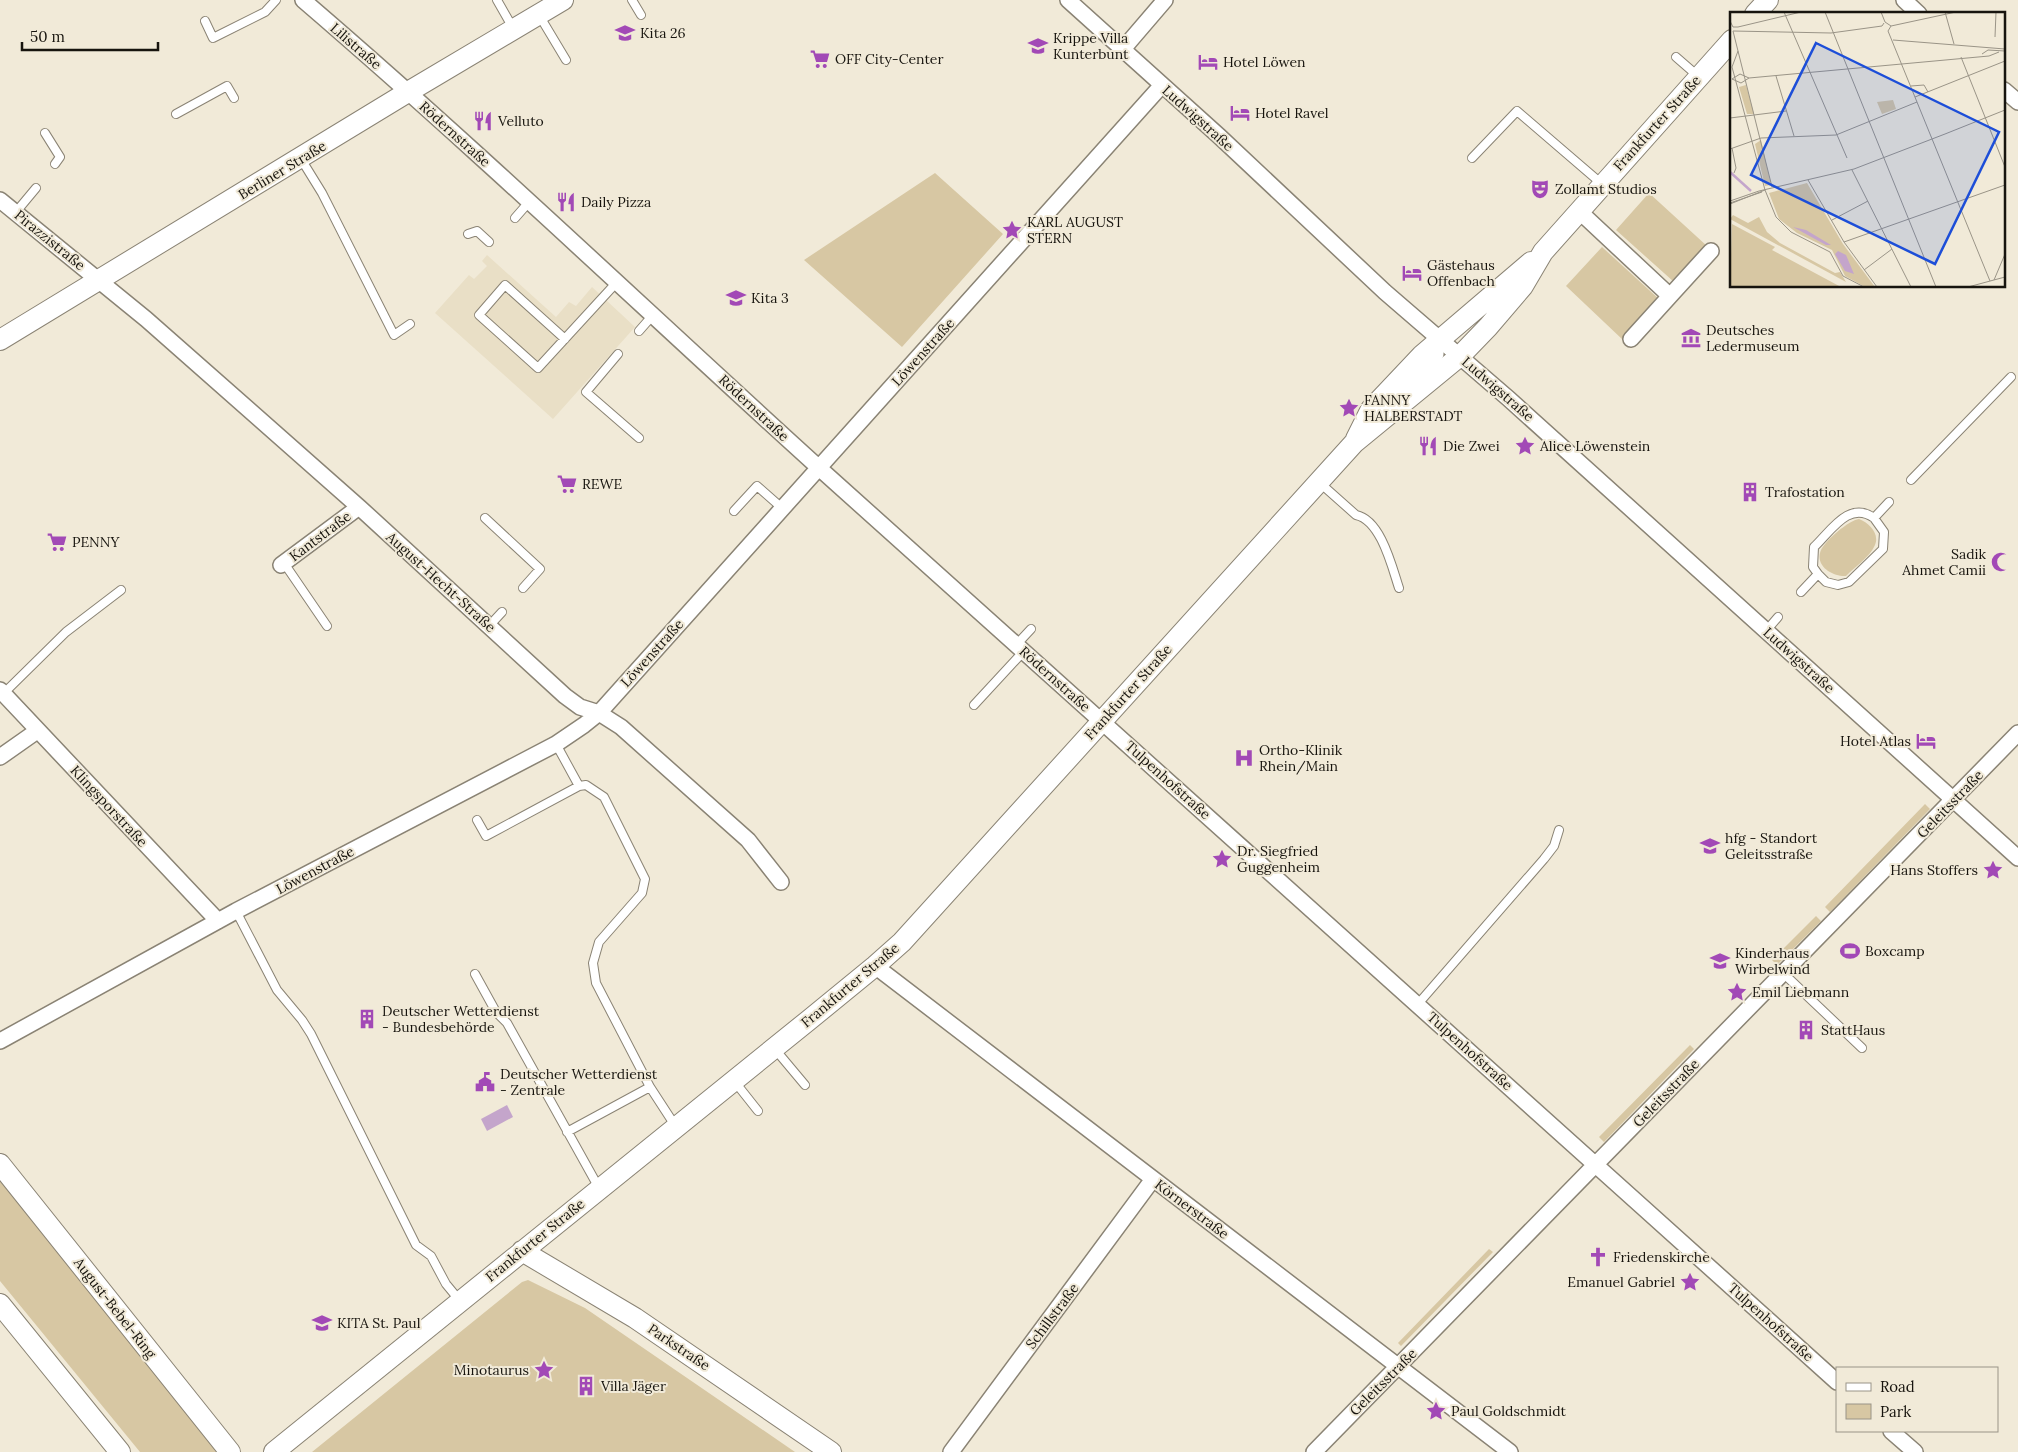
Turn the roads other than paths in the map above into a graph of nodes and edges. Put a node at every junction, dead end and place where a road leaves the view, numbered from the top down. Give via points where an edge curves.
1 (276, 0) edge
2 (303, 0) edge
3 (497, 0) edge
4 (563, 0) edge
5 (632, 0) edge
6 (1068, 0) edge
7 (1165, 0) edge
8 (1768, 0) edge
9 (1904, 0) edge
10 (1757, 12) edge
11 (1917, 12) edge
12 (539, 15) junction
13 (641, 15) dead end
14 (205, 21) dead end
15 (514, 30) junction
16 (1730, 42) edge
17 (1123, 49) junction
18 (1676, 57) dead end
19 (566, 60) dead end
20 (1699, 77) junction
21 (1162, 85) junction
22 (408, 92) junction
23 (2006, 92) edge
24 (234, 98) dead end
25 (2018, 102) edge
26 (176, 114) dead end
27 (45, 133) dead end
28 (1472, 158) dead end
29 (300, 159) junction
30 (55, 164) dead end
31 (1602, 184) junction
32 (36, 188) dead end
33 (0, 200) edge
34 (529, 202) junction
35 (1579, 211) junction
36 (16, 212) junction
37 (515, 218) dead end
38 (468, 234) dead end
39 (489, 242) dead end
40 (1711, 251) dead end
41 (1543, 252) junction
42 (100, 280) junction
43 (616, 282) junction
44 (1670, 296) junction
45 (653, 315) junction
46 (410, 324) dead end
47 (639, 331) dead end
48 (565, 339) junction
49 (1439, 339) junction
50 (1632, 339) dead end
51 (0, 340) edge
52 (618, 354) dead end
53 (1460, 356) junction
54 (2011, 377) dead end
55 (639, 438) dead end
56 (1354, 443) junction
57 (818, 467) junction
58 (1911, 480) dead end
59 (1319, 482) junction
60 (1889, 502) dead end
61 (359, 507) junction
62 (782, 508) junction
63 (734, 511) dead end
64 (485, 518) dead end
65 (1874, 518) junction
66 (282, 564) joint
67 (1818, 574) junction
68 (523, 588) dead end
69 (1399, 588) dead end
70 (121, 590) dead end
71 (1801, 592) dead end
72 (502, 612) dead end
73 (1778, 617) dead end
74 (327, 626) dead end
75 (489, 626) junction
76 (1030, 629) dead end
77 (1766, 630) junction
78 (1020, 648) junction
79 (2, 692) edge
80 (974, 705) dead end
81 (599, 713) junction
82 (1102, 721) junction
83 (38, 731) junction
84 (2018, 733) edge
85 (556, 744) junction
86 (0, 757) edge
87 (579, 786) junction
88 (1954, 800) junction
89 (477, 820) dead end
90 (1559, 830) dead end
91 (2018, 858) edge
92 (781, 882) dead end
93 (236, 911) junction
94 (218, 922) junction
95 (875, 966) junction
96 (1783, 973) junction
97 (476, 974) dead end
98 (1418, 1004) junction
99 (0, 1040) edge
100 (774, 1048) junction
101 (1862, 1048) dead end
102 (734, 1080) junction
103 (805, 1085) dead end
104 (650, 1088) junction
105 (758, 1112) dead end
106 (676, 1127) junction
107 (567, 1132) junction
108 (0, 1164) edge
109 (1596, 1164) junction
110 (1153, 1179) junction
111 (599, 1189) junction
112 (522, 1251) junction
113 (460, 1301) junction
114 (0, 1304) edge
115 (1398, 1367) junction
116 (1836, 1381) edge
117 (1892, 1432) edge
118 (120, 1452) edge
119 (230, 1452) edge
120 (274, 1452) edge
121 (831, 1452) edge
122 (951, 1452) edge
123 (1314, 1452) edge
124 (1510, 1452) edge
125 (1915, 1452) edge

1 - 14 lane via 265,12 213,38
2 - 22 street, Lilistraße
3 - 15 lane
4 - 12 main road, Berliner Straße
5 - 13 lane
6 - 17 street, Ludwigstraße
7 - 17 street
8 - 10 main road
9 - 11 street
12 - 15 main road, Berliner Straße
12 - 19 lane
15 - 22 main road, Berliner Straße
16 - 20 main road, Frankfurter Straße
17 - 21 street, Ludwigstraße
18 - 20 lane
20 - 31 main road, Frankfurter Straße
21 - 49 street, Ludwigstraße
21 - 57 street, Löwenstraße
22 - 29 main road, Berliner Straße
22 - 34 street, Rödernstraße
23 - 25 street
24 - 26 lane via 226,86
27 - 30 lane via 60,157
28 - 31 lane via 1517,111
29 - 42 main road, Berliner Straße
29 - 46 lane via 322,193 394,335
31 - 35 main road, Frankfurter Straße
32 - 36 lane
33 - 36 street, Pirazzistraße
34 - 37 lane
34 - 43 street, Rödernstraße
35 - 41 main road, Frankfurter Straße
35 - 44 street
36 - 42 street, Pirazzistraße
38 - 39 lane via 478,231
40 - 44 street
41 - 49 main road, Frankfurter Straße
41 - 53 main road, Frankfurter Straße via 1515,296
42 - 51 main road, Berliner Straße
42 - 61 street, August-Hecht-Straße
43 - 45 street, Rödernstraße
43 - 48 lane
44 - 50 street
45 - 47 lane
45 - 57 street, Rödernstraße
48 - 48 lane via 538,368 479,315 505,285
49 - 53 street, Ludwigstraße
49 - 56 main road, Frankfurter Straße via 1371,409
52 - 55 lane via 586,392
53 - 56 main road, Frankfurter Straße
53 - 77 street, Ludwigstraße
54 - 58 lane
56 - 59 main road, Frankfurter Straße
57 - 62 street, Löwenstraße
57 - 78 street, Rödernstraße
59 - 69 lane via 1374,528 1384,545
59 - 82 main road, Frankfurter Straße
60 - 65 lane
61 - 66 street, Kantstraße
61 - 75 street, August-Hecht-Straße
62 - 63 lane via 757,486
62 - 81 street, Löwenstraße
64 - 68 lane via 540,569
65 - 67 lane via 1866,512 1848,514 1814,547 1813,567
65 - 67 lane via 1884,532 1883,548 1849,582 1838,585 1826,582
66 - 74 lane
67 - 71 lane
70 - 79 lane via 66,632
72 - 75 lane
73 - 77 lane
75 - 81 street, August-Hecht-Straße via 573,702
76 - 78 lane
77 - 88 street, Ludwigstraße
78 - 80 lane
78 - 82 street, Rödernstraße
79 - 83 street, Klingsporstraße
81 - 85 street, Löwenstraße
81 - 92 street, August-Hecht-Straße via 621,727 748,840
82 - 95 main road, Frankfurter Straße via 902,942
82 - 98 street, Tulpenhofstraße
83 - 86 street
83 - 94 street, Klingsporstraße
84 - 88 street, Geleitsstraße
85 - 87 lane
85 - 93 street, Löwenstraße
87 - 89 lane via 486,836
87 - 104 lane via 586,785 604,797 644,874 646,884 642,893 601,938 593,963 596,984
88 - 91 street, Ludwigstraße
88 - 96 street, Geleitsstraße
90 - 98 lane via 1554,846 1544,859
93 - 94 street, Löwenstraße
93 - 113 lane via 276,990 312,1034 416,1245 431,1256 446,1284
94 - 99 street, Löwenstraße
95 - 100 main road, Frankfurter Straße
95 - 110 street, Körnerstraße
96 - 101 lane
96 - 109 street, Geleitsstraße
97 - 107 lane
98 - 109 street, Tulpenhofstraße
100 - 102 main road, Frankfurter Straße
100 - 103 lane
102 - 105 lane
102 - 106 main road, Frankfurter Straße
104 - 106 lane
104 - 107 lane
106 - 111 main road, Frankfurter Straße
107 - 111 lane
108 - 119 main road, August-Bebel-Ring
109 - 115 street, Geleitsstraße
109 - 116 street, Tulpenhofstraße
110 - 115 street, Körnerstraße
110 - 122 street, Schillstraße
111 - 112 main road, Frankfurter Straße
112 - 113 main road, Frankfurter Straße
112 - 121 main road, Parkstraße via 635,1318
113 - 120 main road, Frankfurter Straße
114 - 118 main road
115 - 123 street, Geleitsstraße
115 - 124 street, Körnerstraße
117 - 125 street

